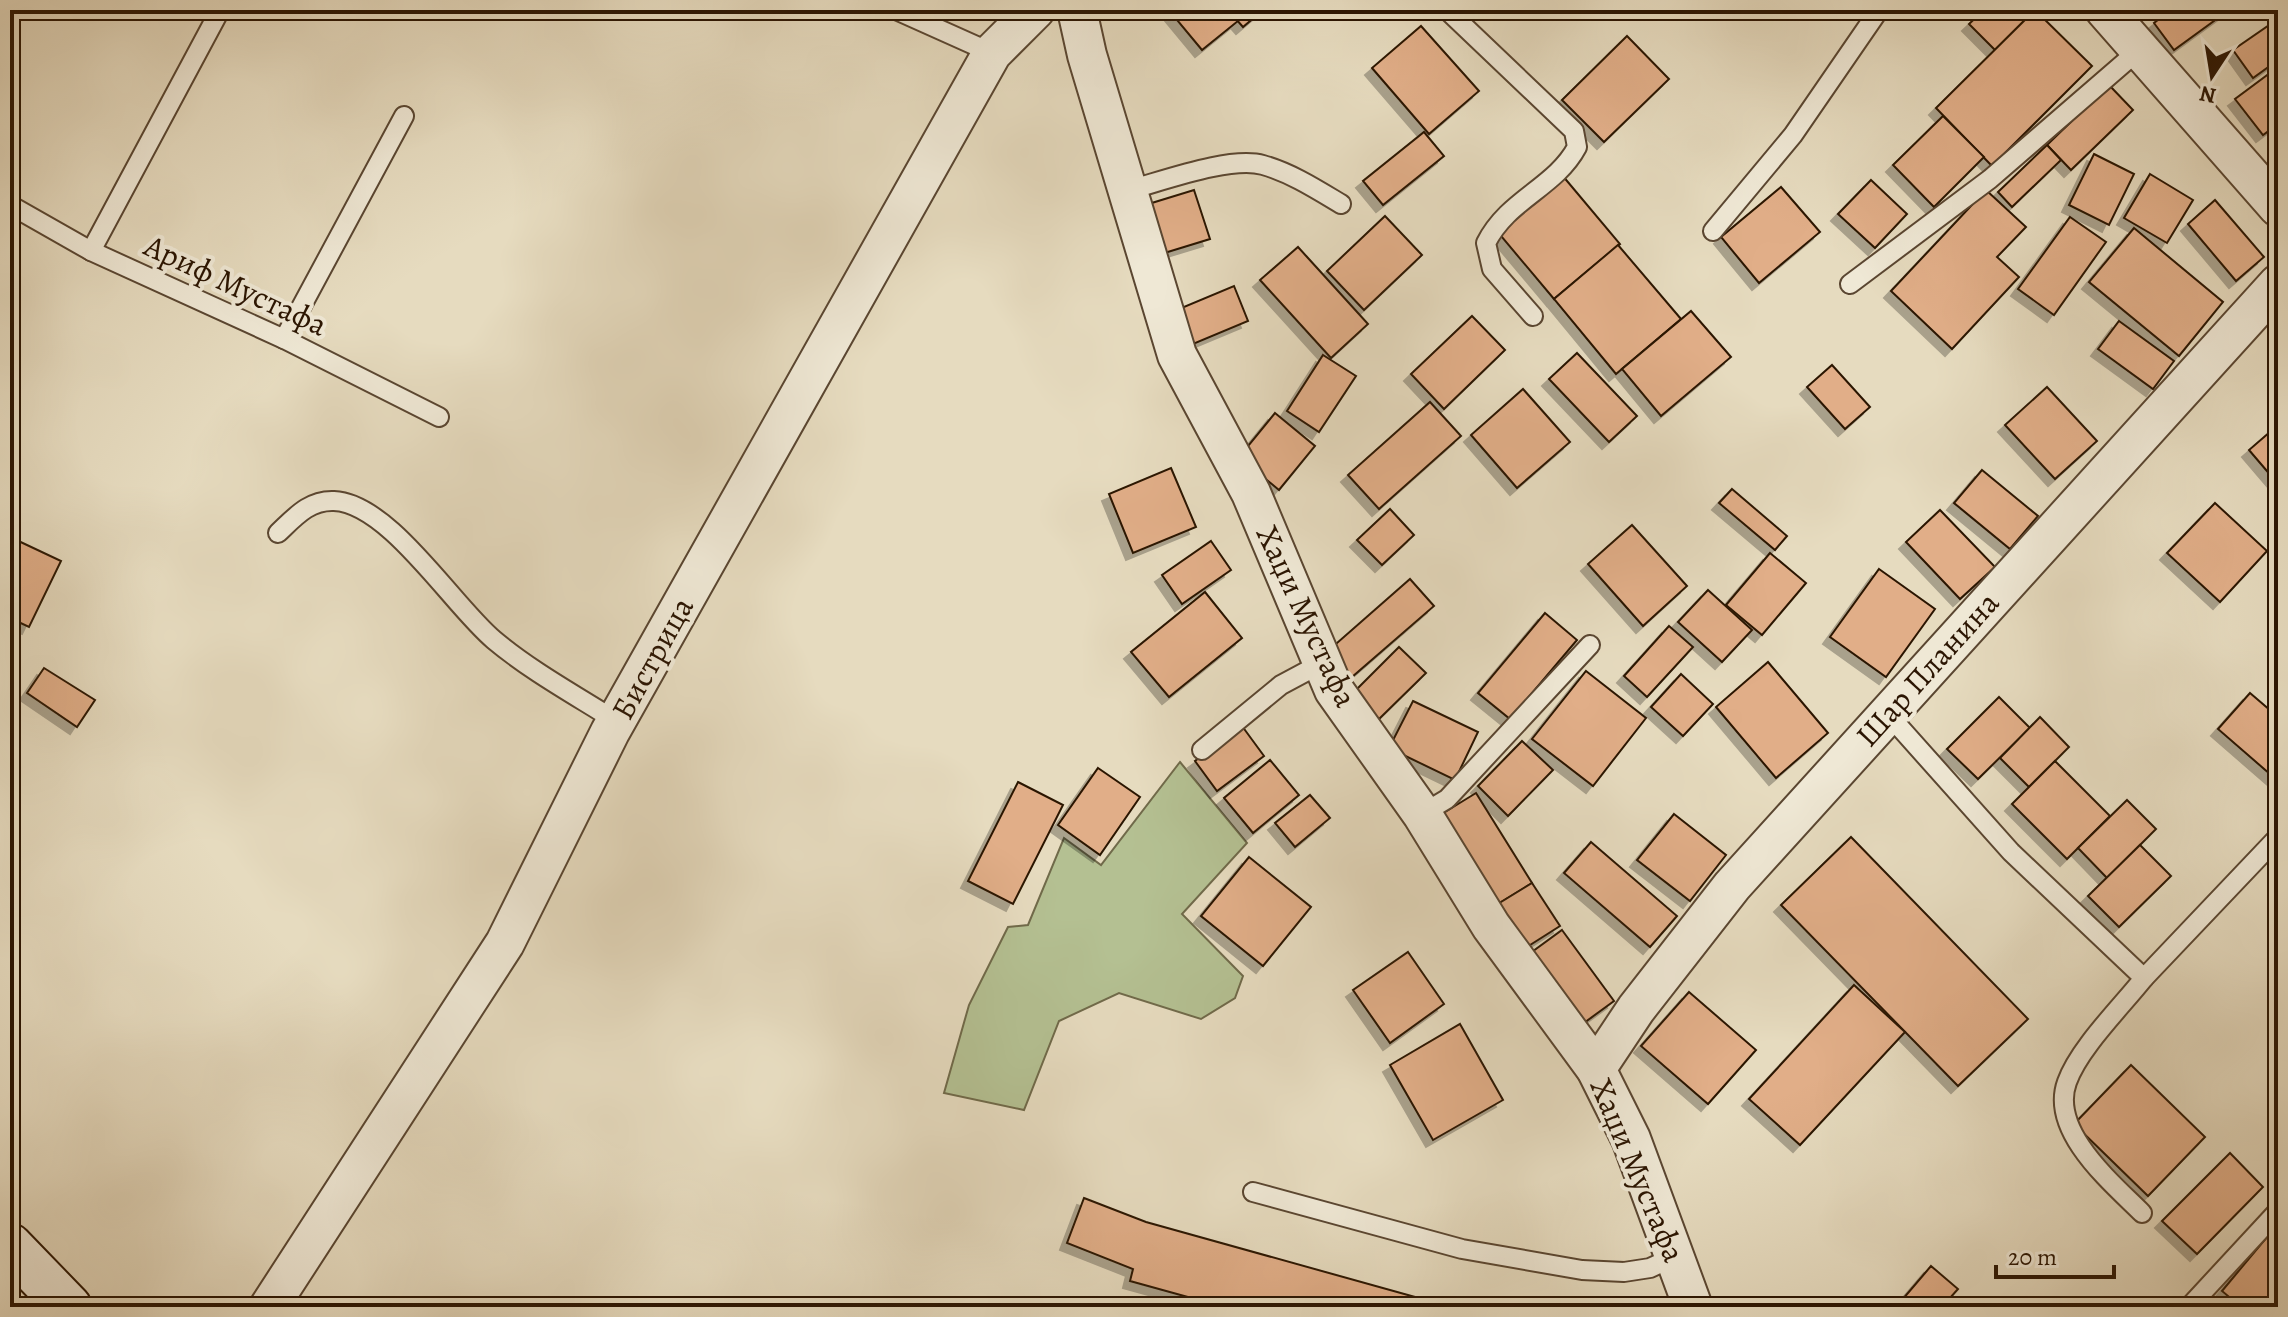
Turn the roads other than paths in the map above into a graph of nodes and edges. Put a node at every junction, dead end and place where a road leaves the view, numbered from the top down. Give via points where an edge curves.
1 (896, 10) edge
2 (1035, 10) edge
3 (1077, 10) edge
4 (1447, 10) edge
5 (1879, 10) edge
6 (2105, 10) edge
7 (219, 12) dead end
8 (2139, 50) junction
9 (992, 53) junction
10 (404, 116) dead end
11 (1129, 190) junction
12 (1341, 204) dead end
13 (10, 205) edge
14 (2278, 207) edge
15 (1713, 231) dead end
16 (91, 251) junction
17 (1850, 284) dead end
18 (2278, 284) edge
19 (1533, 316) dead end
20 (284, 339) junction
21 (439, 417) dead end
22 (278, 533) dead end
23 (1590, 645) dead end
24 (1324, 662) junction
25 (1887, 713) junction
26 (616, 721) junction
27 (1202, 750) dead end
28 (1422, 814) junction
29 (2278, 837) edge
30 (2144, 978) junction
31 (1596, 1069) junction
32 (1253, 1192) dead end
33 (2142, 1213) dead end
34 (2276, 1213) dead end
35 (10, 1246) edge
36 (1676, 1256) junction
37 (69, 1307) edge
38 (269, 1307) edge
39 (1693, 1307) edge
40 (2189, 1307) edge

1 - 9 lane
2 - 9 street, Бистрица
3 - 11 street, Хаџи Мустафа
4 - 19 lane via 1574,131 1577,147 1568,163 1497,221 1486,243 1492,269
5 - 15 lane via 1793,135
6 - 8 street
7 - 16 lane
8 - 14 street
8 - 17 lane via 1990,179
9 - 26 street, Бистрица
10 - 20 lane
11 - 12 lane via 1223,167 1260,164 1303,180
11 - 24 street, Хаџи Мустафа via 1177,355 1251,493
13 - 16 lane, Ариф Мустафа
16 - 20 lane, Ариф Мустафа
18 - 25 street, Шар Планина
20 - 21 lane, Ариф Мустафа
22 - 26 lane via 307,506 335,501 360,508 429,567 495,641
23 - 28 lane via 1447,799
24 - 27 lane via 1281,685
24 - 28 street, Хаџи Мустафа via 1334,690
25 - 30 lane via 2011,852
25 - 31 street, Шар Планина via 1732,886
26 - 38 street, Бистрица via 505,943
28 - 31 street, Хаџи Мустафа via 1491,926
29 - 30 lane
30 - 33 lane via 2066,1083 2067,1119 2089,1159
31 - 36 street, Хаџи Мустафа via 1631,1139
32 - 36 lane via 1462,1249 1582,1270 1624,1272
34 - 40 lane
35 - 37 main road
36 - 39 street, Хаџи Мустафа

